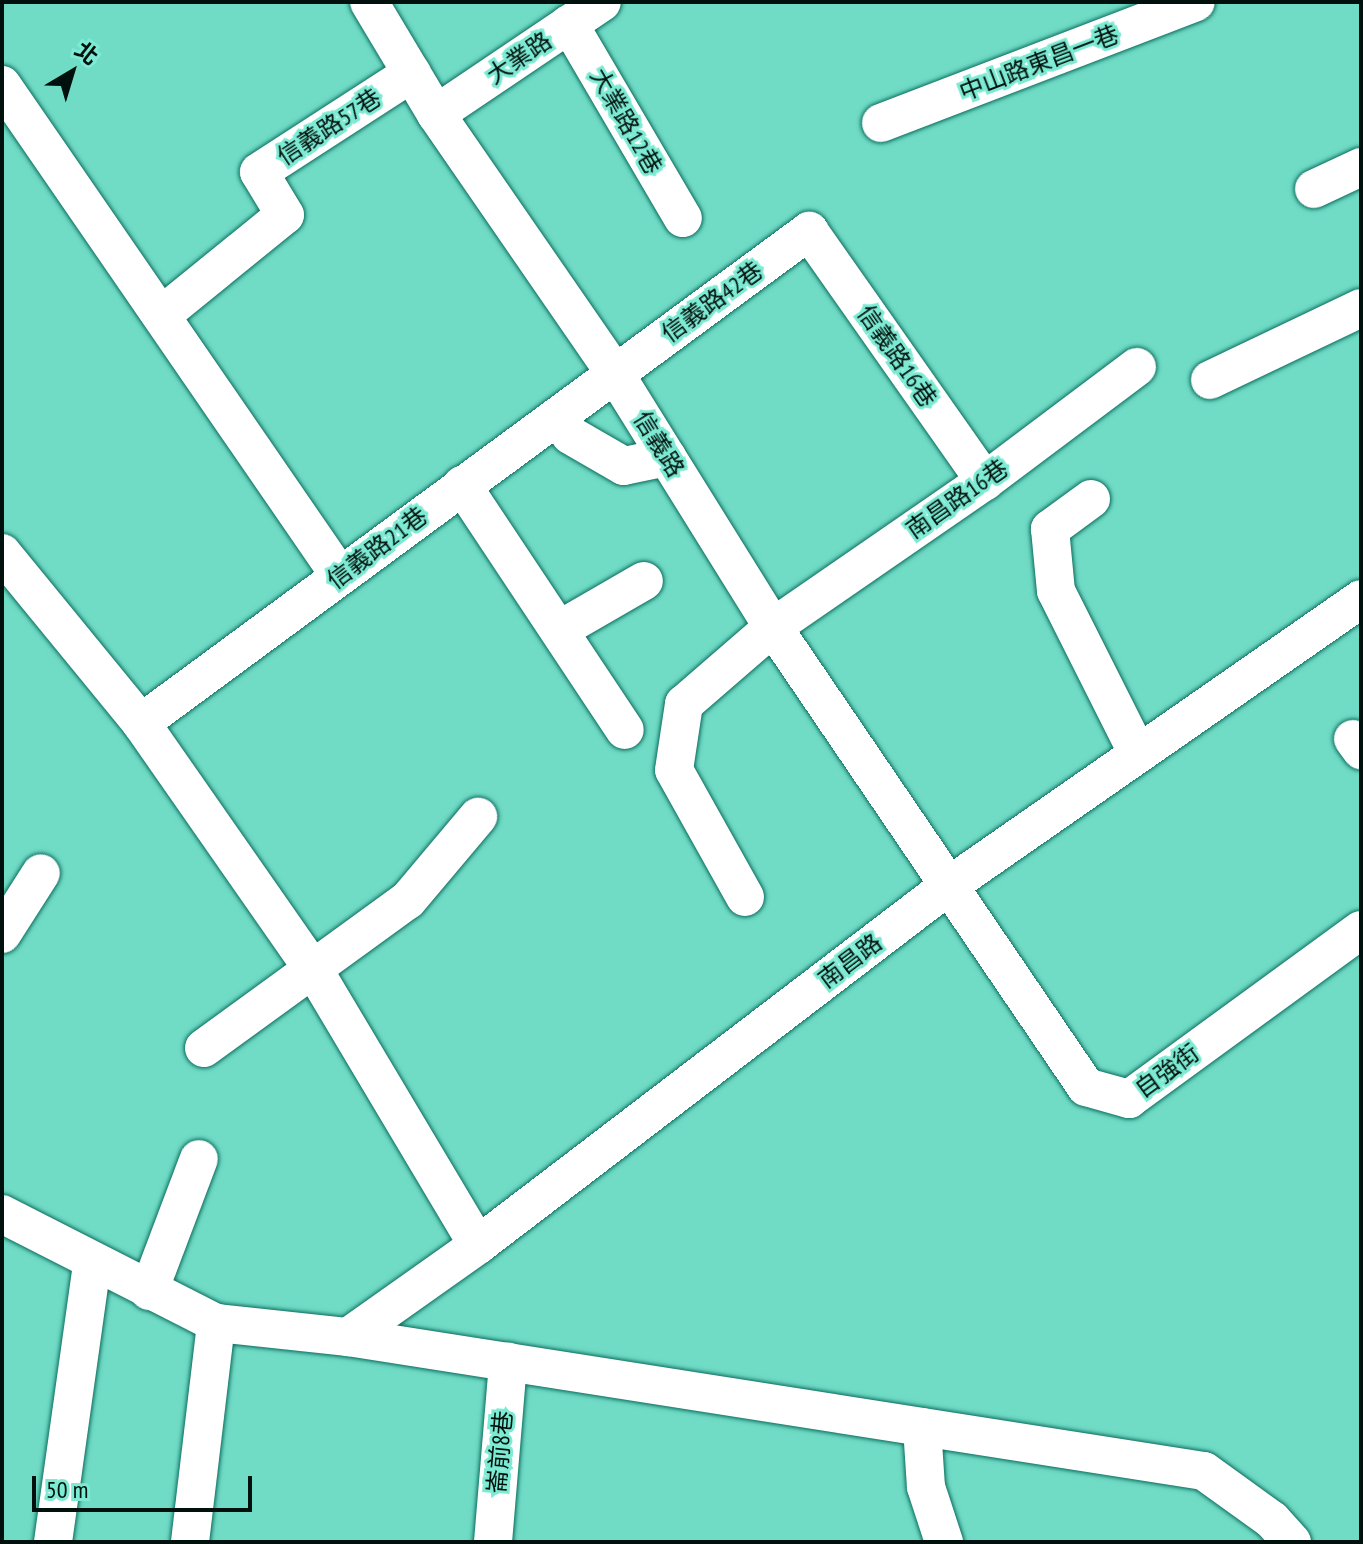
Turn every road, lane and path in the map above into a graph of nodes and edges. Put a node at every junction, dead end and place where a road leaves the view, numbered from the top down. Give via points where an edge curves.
1 (369, 2) edge
2 (602, 2) edge
3 (1196, 2) edge
4 (569, 24) junction
5 (412, 73) junction
6 (2, 85) edge
7 (436, 114) junction
8 (881, 123) dead end
9 (1361, 167) edge
10 (1314, 189) dead end
11 (683, 218) dead end
12 (809, 231) joint
13 (1361, 308) edge
14 (163, 314) junction
15 (1137, 367) dead end
16 (614, 372) junction
17 (1210, 380) dead end
18 (570, 435) dead end
19 (667, 457) junction
20 (985, 481) junction
21 (462, 485) junction
22 (1091, 499) dead end
23 (2, 553) edge
24 (340, 576) junction
25 (644, 581) dead end
26 (1361, 599) edge
27 (773, 627) junction
28 (559, 630) junction
29 (141, 723) junction
30 (625, 730) dead end
31 (1138, 754) junction
32 (478, 817) dead end
33 (41, 873) dead end
34 (947, 887) junction
35 (745, 897) dead end
36 (1361, 930) edge
37 (2, 934) edge
38 (315, 972) junction
39 (204, 1048) dead end
40 (199, 1159) dead end
41 (2, 1214) edge
42 (478, 1245) junction
43 (92, 1263) junction
44 (149, 1291) junction
45 (216, 1323) junction
46 (348, 1337) junction
47 (508, 1362) junction
48 (922, 1427) junction
49 (53, 1542) edge
50 (190, 1542) edge
51 (493, 1542) edge
52 (944, 1542) edge
53 (1292, 1542) edge

1 - 5 street, 信義路
2 - 4 street, 大業路
3 - 8 street, 中山路東昌一巷
4 - 7 street, 大業路
4 - 11 street, 大業路12巷
5 - 7 street, 信義路
5 - 14 street, 信義路57巷 via 259,172 285,215
6 - 14 street
7 - 16 street, 信義路
9 - 10 street
12 - 16 street, 信義路42巷
12 - 20 street, 信義路16巷
13 - 17 street
14 - 24 street
15 - 20 street, 南昌路16巷
16 - 19 street, 信義路
16 - 21 street, 信義路21巷
18 - 19 street via 624,466
19 - 27 street, 信義路
20 - 27 street, 南昌路16巷
21 - 24 street, 信義路21巷
21 - 28 street
22 - 31 street via 1050,529 1056,591
23 - 29 street
24 - 29 street, 信義路21巷
25 - 28 street
26 - 31 street, 南昌路
27 - 34 street, 信義路
27 - 35 street, 南昌路16巷 via 684,704 674,770
28 - 30 street
29 - 38 street
31 - 34 street, 南昌路
32 - 38 street via 408,900
33 - 37 street
34 - 36 street, 自強街 via 1086,1087 1129,1099
34 - 42 street, 南昌路
38 - 39 street
38 - 42 street
40 - 44 street
41 - 43 street
42 - 46 street, 南昌路
43 - 44 street
43 - 49 street
44 - 45 street
45 - 46 street
45 - 50 street
46 - 47 street
47 - 48 street
47 - 51 street, 崙前8巷
48 - 52 street via 926,1487
48 - 53 street via 1204,1471 1272,1520

